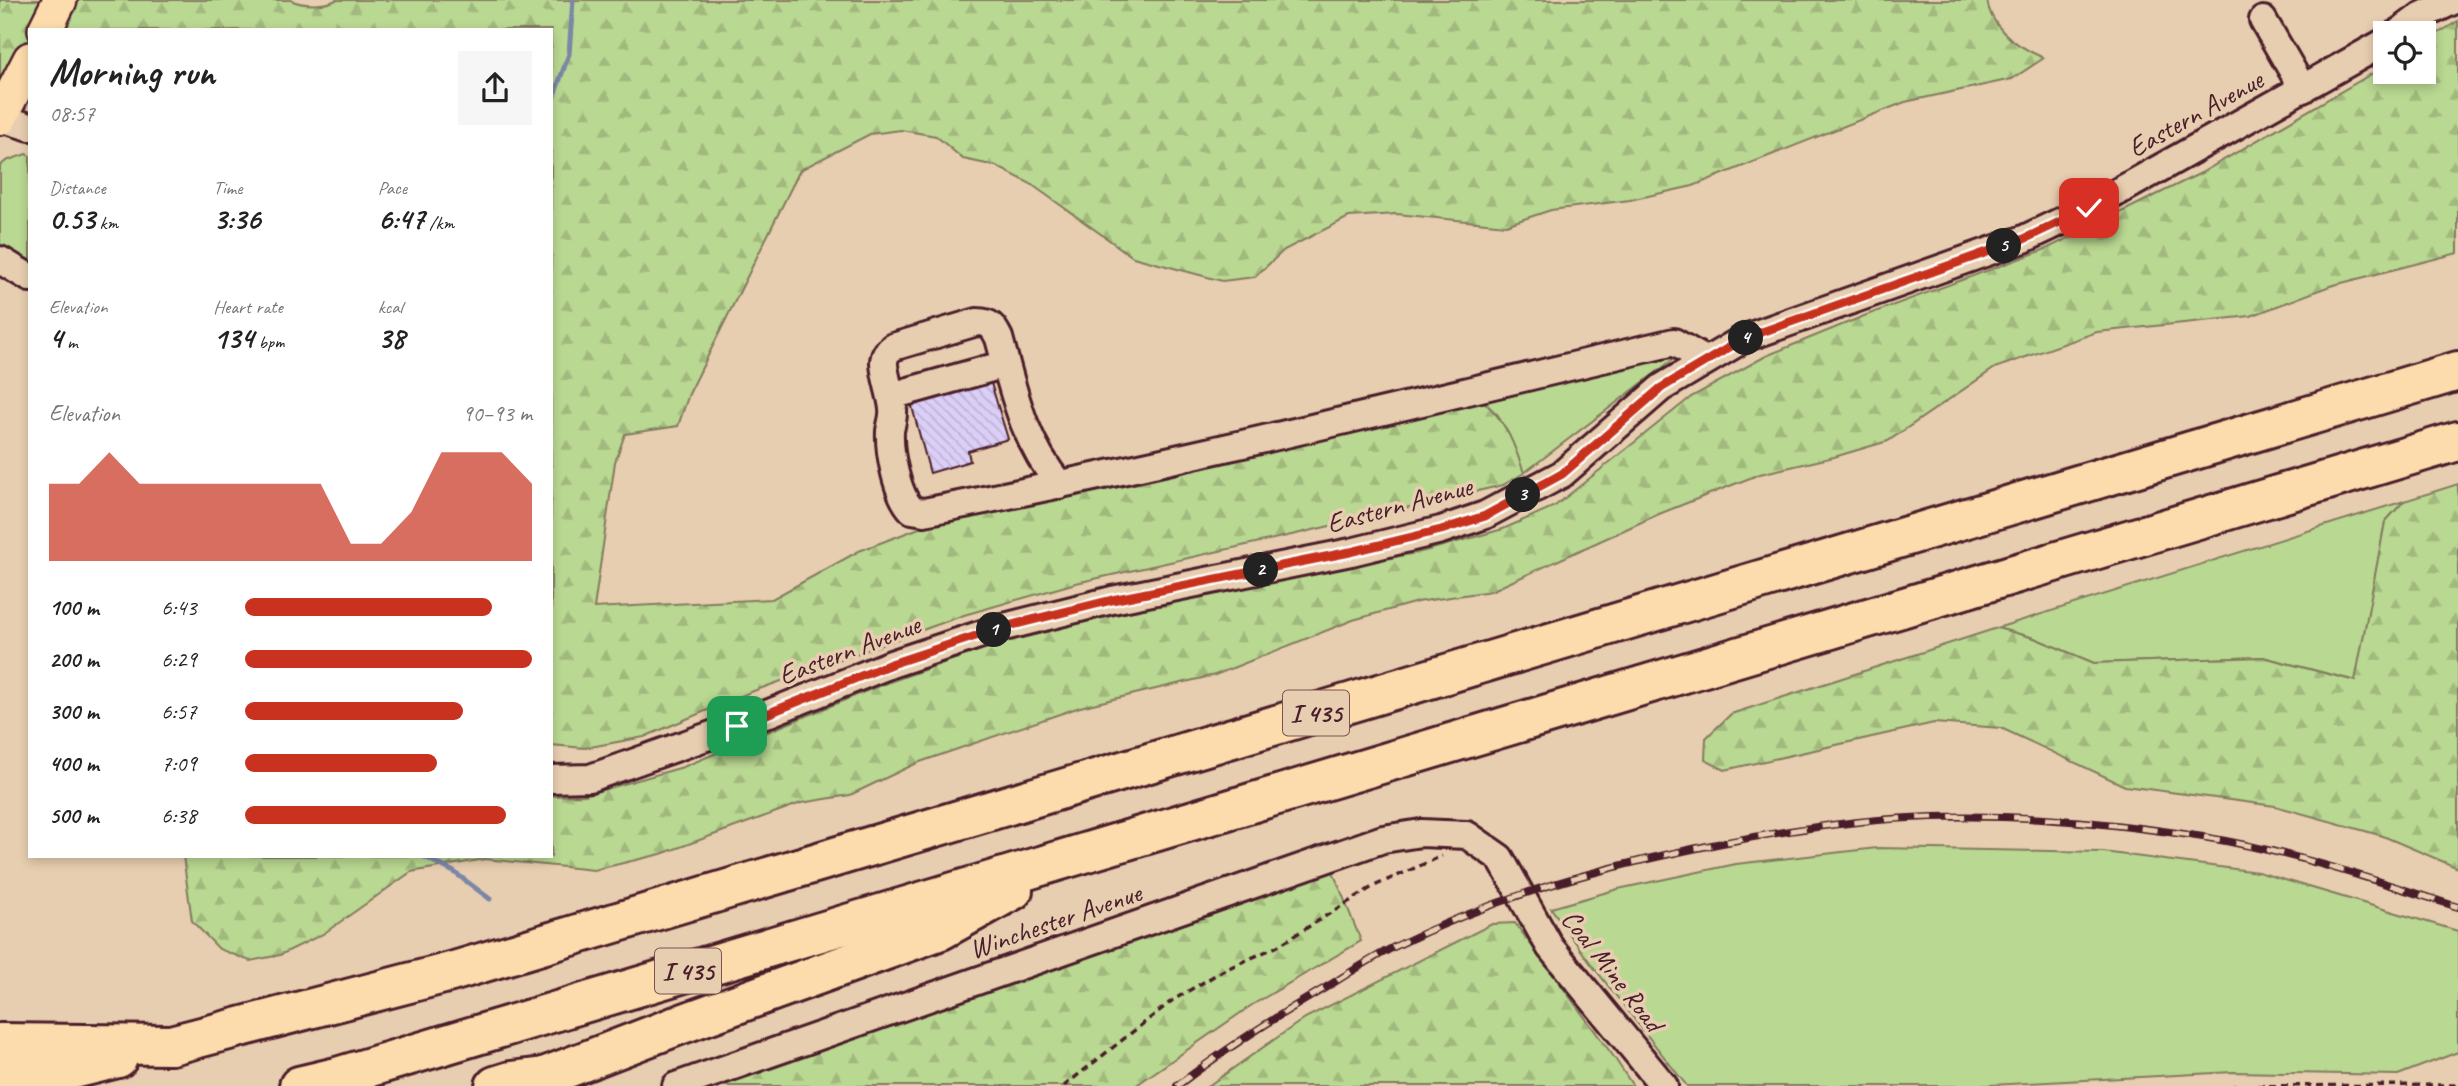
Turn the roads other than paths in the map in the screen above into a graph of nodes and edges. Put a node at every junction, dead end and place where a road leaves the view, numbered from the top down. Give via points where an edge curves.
1 (60, 0) edge
2 (2455, 0) edge
3 (2416, 8) edge
4 (2263, 20) dead end
5 (46, 28) edge
6 (2373, 49) edge
7 (28, 63) edge
8 (2303, 89) junction
9 (0, 118) edge
10 (28, 126) edge
11 (0, 260) edge
12 (28, 277) edge
13 (1705, 360) junction
14 (1006, 364) junction
15 (2458, 371) edge
16 (891, 396) junction
17 (2458, 441) edge
18 (1060, 485) junction
19 (553, 779) edge
20 (1465, 836) joint
21 (1076, 855) junction
22 (0, 1043) edge
23 (171, 1045) junction
24 (0, 1081) edge
25 (538, 1082) edge
26 (299, 1086) edge
27 (495, 1086) edge
28 (676, 1086) edge
29 (1664, 1086) edge

1 - 5 main road
2 - 3 street
4 - 8 street
6 - 8 street, Eastern Avenue
7 - 9 main road
8 - 13 street, Eastern Avenue via 2024,239 1745,338
9 - 10 street
11 - 12 street
13 - 18 street via 1674,342
13 - 19 street, Eastern Avenue via 1661,388 1562,474 1485,516 1350,552 1112,600 1000,628 891,664 590,778
14 - 16 street
14 - 16 street via 993,325 977,322 886,353 883,363
14 - 18 street via 1030,441
15 - 23 highway, I 435 via 464,968
16 - 18 street via 891,447 904,502 912,510 924,512
17 - 21 highway, I 435
20 - 28 street, Winchester Avenue via 1421,833 1383,839
20 - 29 street, Coal Mine Road via 1500,858 1550,947
21 - 25 highway via 941,930 679,1025
21 - 26 highway, I 435
22 - 23 highway
23 - 24 highway, I 435 via 41,1077
25 - 27 highway via 511,1080

